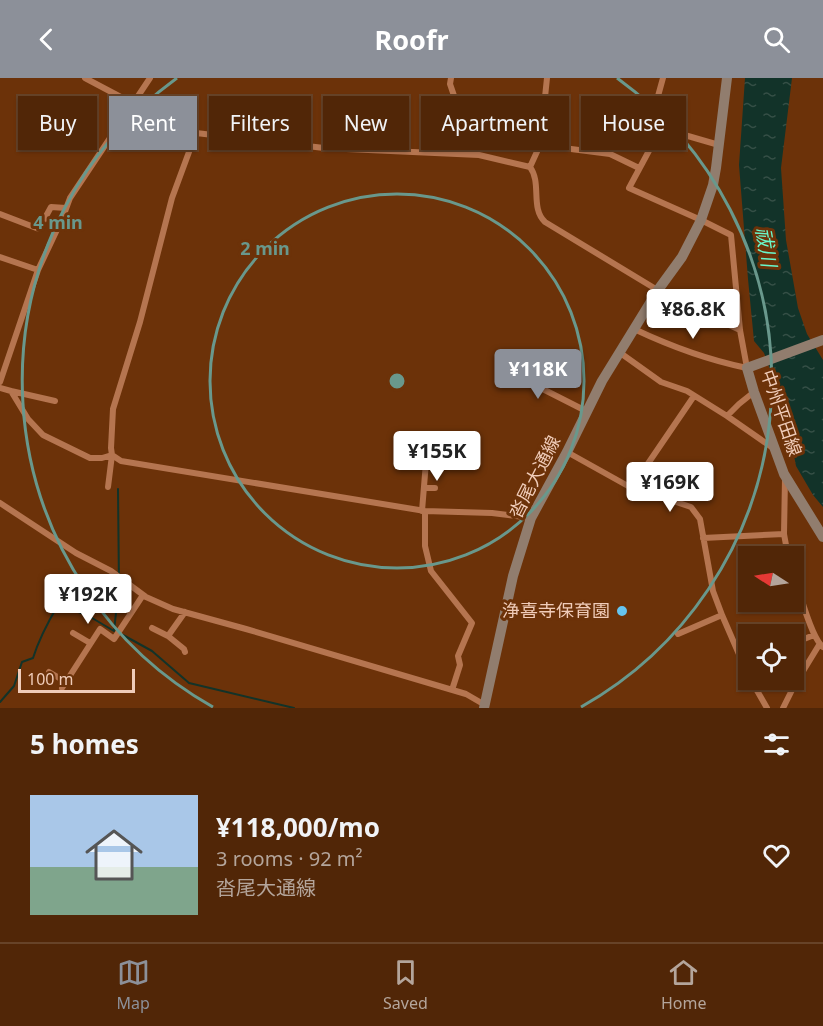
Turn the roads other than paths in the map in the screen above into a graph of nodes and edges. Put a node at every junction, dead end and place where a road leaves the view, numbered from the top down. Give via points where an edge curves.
1 (85, 78) edge
2 (150, 78) edge
3 (451, 78) edge
4 (547, 78) edge
5 (663, 78) edge
6 (727, 78) edge
7 (119, 96) edge
8 (139, 96) edge
9 (545, 96) edge
10 (658, 96) edge
11 (197, 133) edge
12 (686, 135) edge
13 (109, 141) edge
14 (719, 145) junction
15 (569, 148) edge
16 (190, 150) edge
17 (538, 150) edge
18 (649, 150) edge
19 (462, 153) junction
20 (530, 167) junction
21 (639, 168) junction
22 (66, 208) junction
23 (0, 214) edge
24 (701, 220) junction
25 (0, 257) edge
26 (38, 270) junction
27 (658, 290) junction
28 (633, 328) junction
29 (740, 330) junction
30 (822, 341) edge
31 (619, 351) junction
32 (506, 365) dead end
33 (749, 368) junction
34 (1, 380) edge
35 (0, 388) edge
36 (11, 391) junction
37 (754, 392) junction
38 (694, 396) junction
39 (55, 401) dead end
40 (586, 411) junction
41 (727, 416) junction
42 (429, 448) dead end
43 (776, 450) junction
44 (567, 452) junction
45 (112, 455) junction
46 (784, 474) junction
47 (108, 487) dead end
48 (632, 487) junction
49 (424, 488) junction
50 (435, 488) dead end
51 (0, 503) edge
52 (423, 511) junction
53 (531, 518) junction
54 (784, 534) junction
55 (823, 537) edge
56 (704, 538) junction
57 (786, 546) edge
58 (143, 595) junction
59 (804, 604) edge
60 (185, 612) junction
61 (722, 615) junction
62 (152, 628) dead end
63 (74, 633) dead end
64 (678, 634) dead end
65 (814, 635) junction
66 (168, 636) junction
67 (804, 639) edge
68 (90, 644) junction
69 (738, 645) edge
70 (821, 646) edge
71 (185, 652) dead end
72 (50, 672) dead end
73 (452, 690) junction
74 (757, 690) edge
75 (486, 707) edge
76 (767, 708) edge
77 (783, 708) edge

1 - 7 street
2 - 8 street
3 - 19 street via 462,119
4 - 9 street
5 - 10 street
6 - 14 main road, 沓尾大通線
11 - 19 street via 324,148
12 - 14 street
13 - 22 street
14 - 24 main road, 沓尾大通線 via 713,185
15 - 21 street via 610,153
16 - 45 street via 172,198 113,409
17 - 20 street
18 - 21 street
19 - 20 street
20 - 27 street via 536,176 538,208 545,222
21 - 24 street via 629,188
22 - 23 street via 51,207 39,229
22 - 26 street
24 - 27 main road, 沓尾大通線 via 682,257
24 - 29 street via 731,235
25 - 26 street
26 - 34 street
27 - 28 main road, 沓尾大通線
27 - 29 street
28 - 31 main road, 沓尾大通線
28 - 33 street via 720,363
29 - 33 street
30 - 33 main road, 中州平田線
31 - 38 street via 661,382
31 - 40 main road, 沓尾大通線
32 - 40 street via 523,379
33 - 37 main road, 中州平田線
35 - 36 street
36 - 39 street
36 - 45 street via 43,435 90,458
37 - 41 street
37 - 43 main road, 中州平田線
38 - 41 street
38 - 48 street
40 - 44 main road, 沓尾大通線
41 - 43 street
42 - 49 street
43 - 46 main road, 中州平田線
44 - 48 street
44 - 53 main road, 沓尾大通線
45 - 47 street
45 - 52 street via 121,461
46 - 54 street
46 - 55 main road, 中州平田線
48 - 56 street via 691,507 700,519
49 - 50 street
49 - 52 street
51 - 58 street
52 - 53 street
52 - 73 street via 431,570 472,623 458,656 460,665
53 - 75 main road, 沓尾大通線 via 513,576
54 - 56 street
54 - 57 street
56 - 61 street via 713,591
58 - 60 street
58 - 68 street via 114,639 100,629
59 - 65 street
60 - 66 street
60 - 73 street
61 - 64 street
61 - 69 street
62 - 66 street
63 - 68 street
65 - 67 street
65 - 70 street
66 - 71 street
68 - 72 street via 64,685
70 - 77 street
73 - 75 street
74 - 76 street

